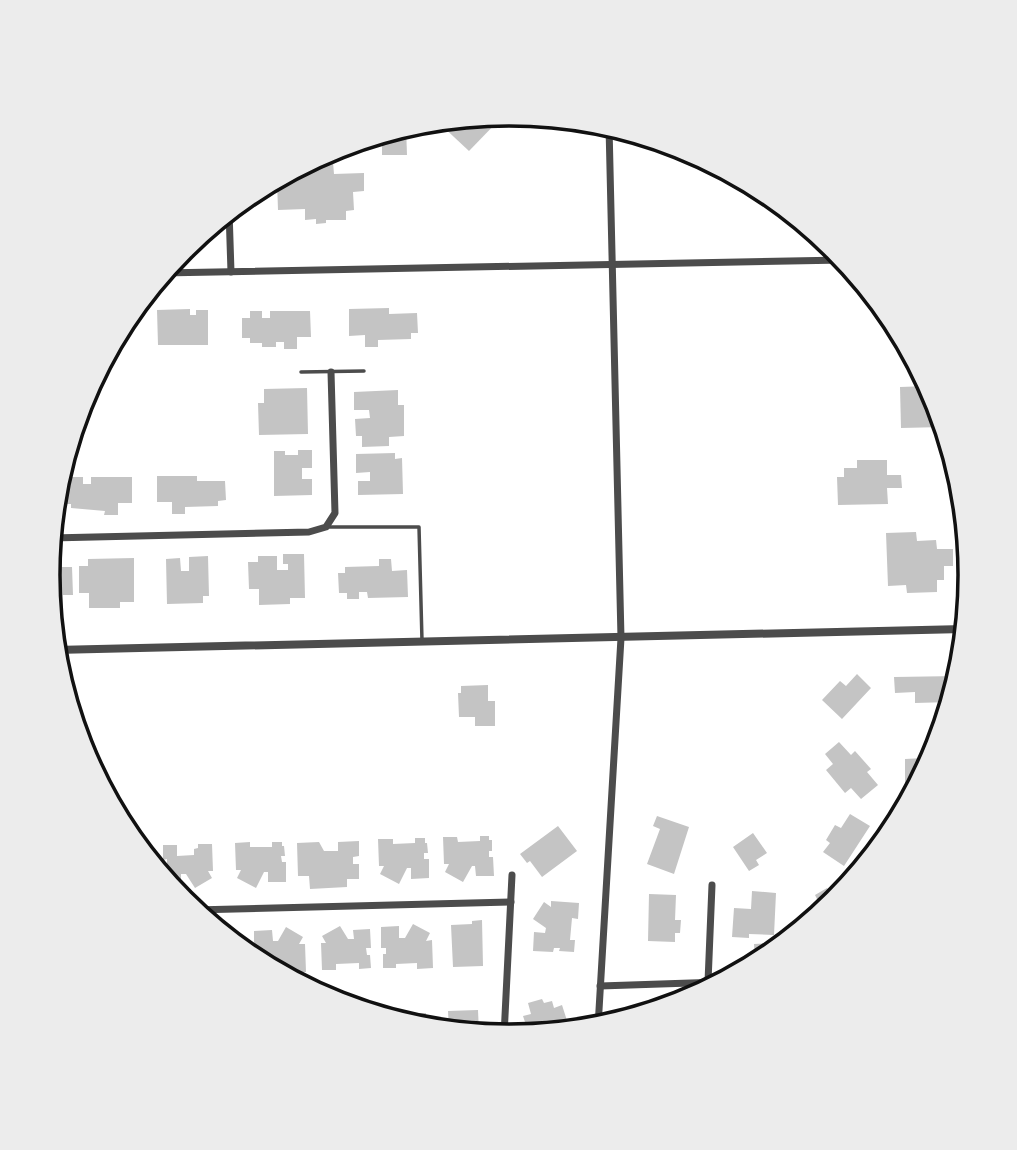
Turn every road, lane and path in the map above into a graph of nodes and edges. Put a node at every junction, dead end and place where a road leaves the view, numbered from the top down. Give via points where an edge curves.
1 (609, 138) edge
2 (229, 224) edge
3 (828, 260) edge
4 (612, 264) junction
5 (230, 272) junction
6 (177, 273) edge
7 (364, 371) dead end
8 (301, 372) dead end
9 (331, 372) junction
10 (326, 527) junction
11 (61, 538) edge
12 (954, 629) edge
13 (621, 638) junction
14 (422, 642) junction
15 (66, 650) edge
16 (512, 875) dead end
17 (712, 885) dead end
18 (511, 902) junction
19 (209, 910) edge
20 (708, 977) edge
21 (697, 982) edge
22 (600, 986) junction
23 (599, 1014) edge
24 (505, 1024) edge

1 - 4 street
2 - 5 street
3 - 4 street
4 - 5 street
4 - 13 street
5 - 6 street
7 - 9 lane
8 - 9 lane
9 - 10 street via 335,513
10 - 11 street via 309,532
10 - 14 lane via 419,527
12 - 13 street
13 - 14 street
13 - 22 street
14 - 15 street
16 - 18 street
17 - 20 street
18 - 19 street
18 - 24 street
21 - 22 street
22 - 23 street

